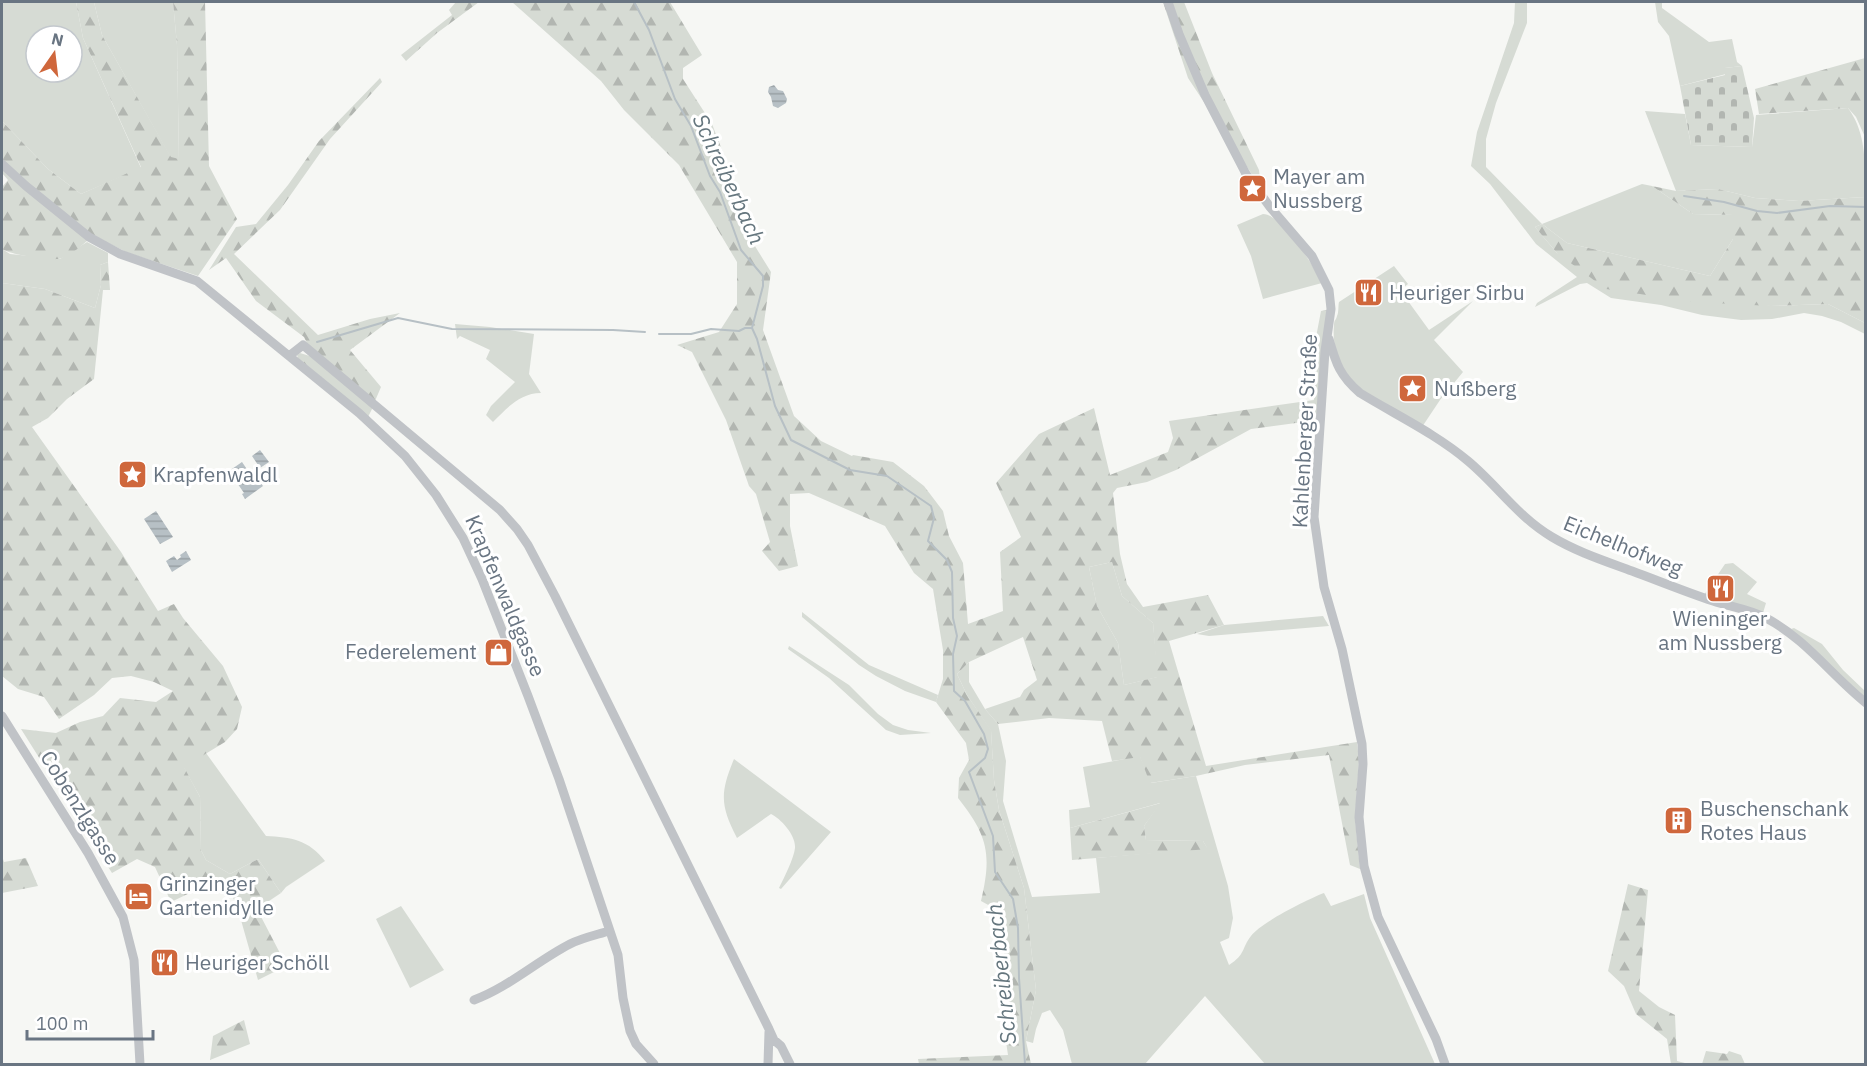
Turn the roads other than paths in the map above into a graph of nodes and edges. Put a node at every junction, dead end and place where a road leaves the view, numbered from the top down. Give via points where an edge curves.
1 (1168, 2) edge
2 (2, 164) edge
3 (1327, 335) junction
4 (289, 356) junction
5 (1347, 382) junction
6 (1324, 390) junction
7 (1866, 704) edge
8 (2, 716) edge
9 (609, 931) junction
10 (474, 1000) dead end
11 (769, 1029) junction
12 (140, 1065) edge
13 (654, 1065) edge
14 (768, 1065) edge
15 (790, 1065) edge
16 (1446, 1065) edge

1 - 3 street, Kahlenberger Straße via 1205,95 1246,174 1322,274 1331,303
2 - 4 street, Krapfenwaldgasse via 89,237 120,254 197,282
3 - 5 street, Eichelhofweg via 1338,369
3 - 6 street, Kahlenberger Straße
4 - 9 street, Krapfenwaldgasse via 397,448 458,526 559,779
4 - 11 street via 303,345 487,497 518,529 555,596
5 - 6 street via 1334,381
5 - 7 street, Eichelhofweg via 1459,454 1517,512 1545,533 1595,557 1767,618 1803,642
6 - 16 street, Kahlenberger Straße via 1314,518 1322,578 1362,744 1359,817 1366,876 1390,946
8 - 12 street, Cobenzlgasse via 88,853 123,917 134,960
9 - 10 street via 568,945
9 - 13 street, Krapfenwaldgasse via 620,964 630,1031
11 - 14 street
11 - 15 street

